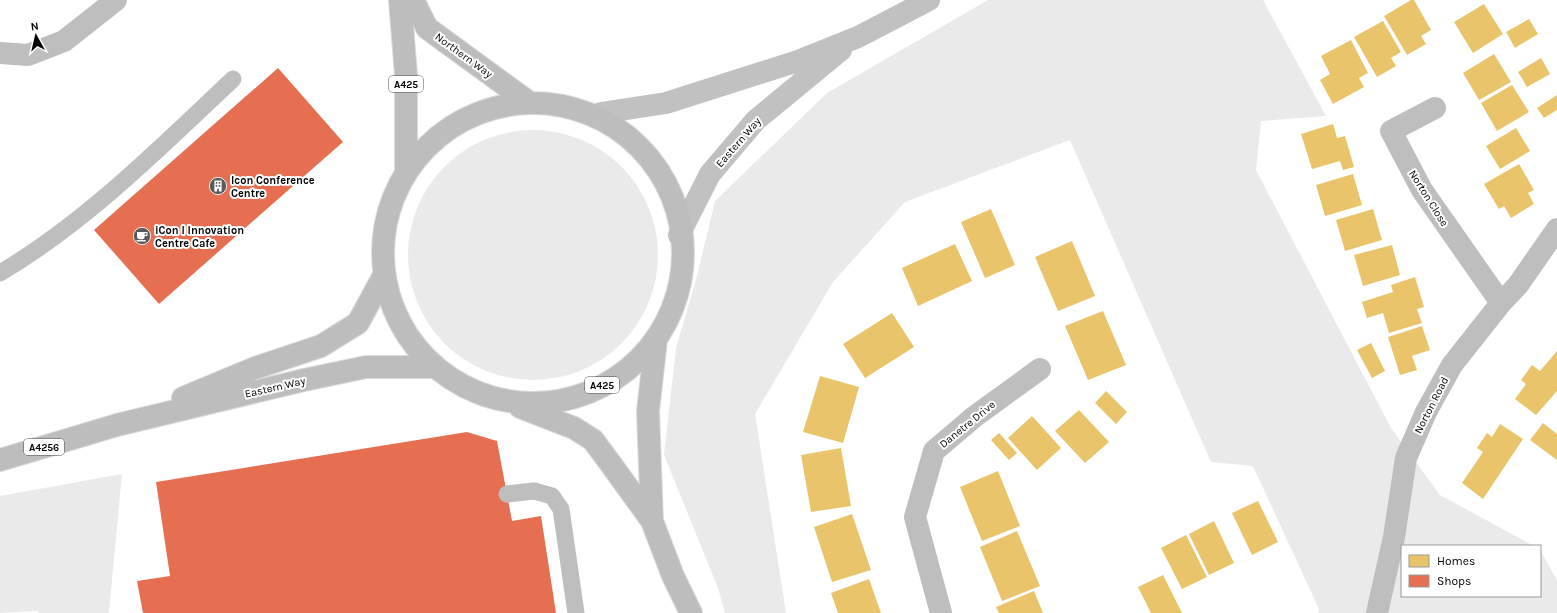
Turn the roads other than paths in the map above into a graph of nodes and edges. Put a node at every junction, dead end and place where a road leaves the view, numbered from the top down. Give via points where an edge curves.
1 (116, 0) edge
2 (400, 0) edge
3 (413, 0) edge
4 (929, 0) edge
5 (858, 37) junction
6 (0, 54) edge
7 (233, 79) dead end
8 (527, 101) junction
9 (1435, 108) dead end
10 (600, 114) junction
11 (406, 169) junction
12 (1557, 229) edge
13 (679, 235) junction
14 (0, 273) edge
15 (383, 277) junction
16 (1502, 303) junction
17 (656, 340) junction
18 (435, 367) junction
19 (1040, 370) dead end
20 (518, 406) junction
21 (117, 425) junction
22 (6, 458) edge
23 (507, 494) dead end
24 (652, 521) junction
25 (673, 576) junction
26 (576, 613) edge
27 (678, 613) edge
28 (691, 613) edge
29 (941, 613) edge
30 (1377, 613) edge

1 - 6 street via 64,41 28,55
2 - 11 main road, A425 via 406,75
3 - 8 main road, Northern Way via 427,28
4 - 5 main road, Eastern Way
5 - 10 main road, Eastern Way via 798,61 666,103
5 - 13 main road, Eastern Way via 756,120 710,174
7 - 14 lane via 162,146 75,222
8 - 10 main road, A425 via 561,103
8 - 11 main road, A425 via 486,110 461,119 441,133
9 - 16 street, Norton Close via 1391,131 1422,190
10 - 13 main road, A425 via 628,135 667,187
11 - 15 main road, A425 via 388,223
12 - 16 street, Norton Road via 1518,285
13 - 17 main road, A425 via 681,279
15 - 18 main road via 401,322
15 - 21 main road, Eastern Way via 358,323 321,346 256,368
16 - 30 street, Norton Road via 1452,365 1426,412 1406,458 1394,537
17 - 20 main road, A425 via 611,380 574,399
17 - 24 main road, A425 via 648,411
18 - 20 main road, A425 via 489,400
18 - 21 main road, Eastern Way via 366,367
19 - 29 street, Danetre Drive via 974,417 934,451 915,517
20 - 24 main road, A425 via 574,428 593,440
21 - 22 main road, Eastern Way / A4256
23 - 26 lane via 534,491 552,496 561,509
24 - 25 main road, A425
25 - 27 main road, A425
25 - 28 main road, A425

